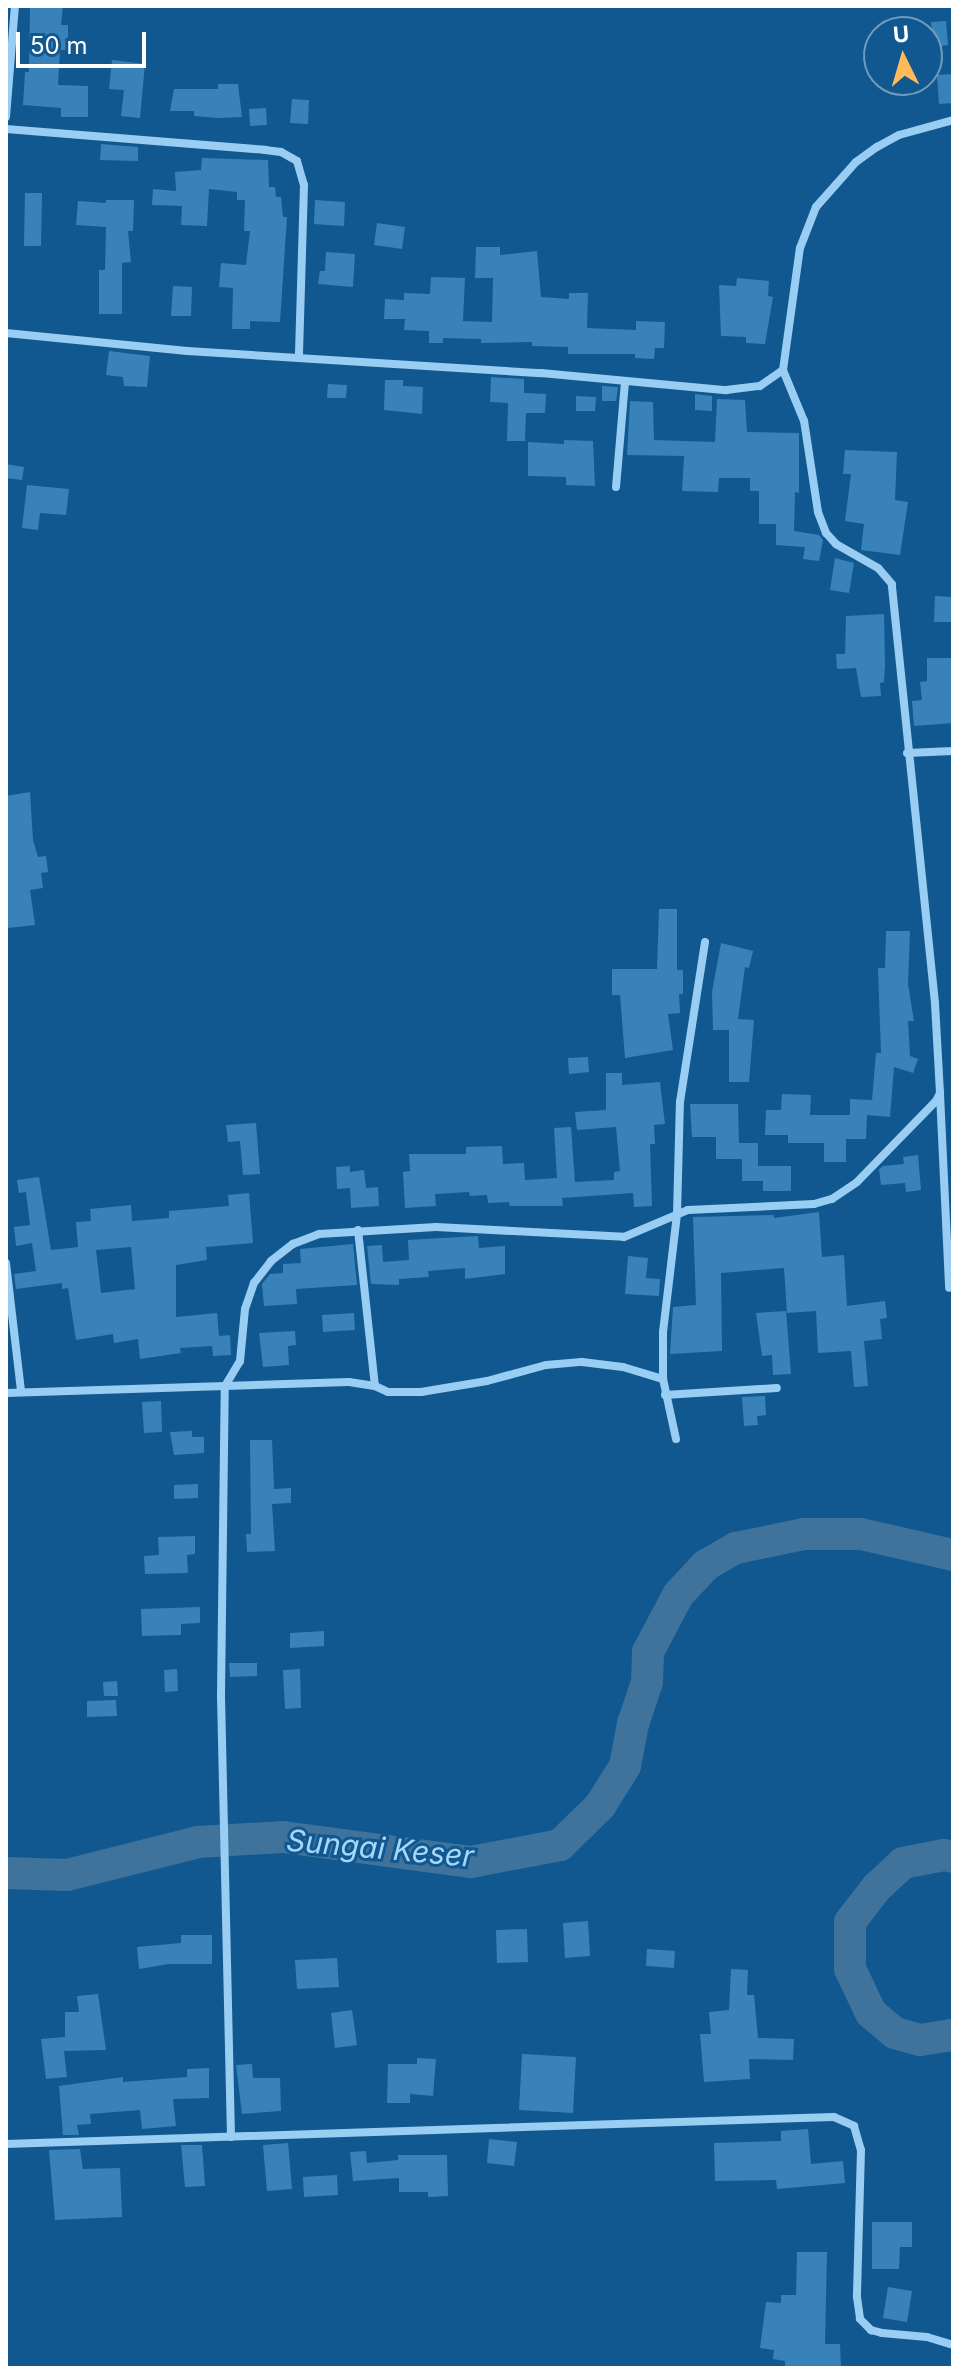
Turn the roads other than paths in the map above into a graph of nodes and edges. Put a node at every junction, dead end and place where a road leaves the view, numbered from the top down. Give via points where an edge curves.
1 (15, 6) edge
2 (6, 117) edge
3 (953, 120) edge
4 (6, 129) edge
5 (6, 333) edge
6 (299, 358) junction
7 (783, 370) junction
8 (625, 382) junction
9 (616, 487) dead end
10 (953, 751) edge
11 (907, 753) junction
12 (705, 942) dead end
13 (940, 1093) junction
14 (677, 1214) junction
15 (358, 1230) junction
16 (6, 1263) edge
17 (949, 1288) dead end
18 (663, 1379) junction
19 (225, 1386) junction
20 (375, 1386) junction
21 (777, 1388) dead end
22 (21, 1390) junction
23 (6, 1393) edge
24 (665, 1395) junction
25 (676, 1439) dead end
26 (231, 2137) junction
27 (6, 2144) edge
28 (953, 2345) edge

1 - 2 street
3 - 7 street via 877,147 856,162 816,207 800,248
4 - 6 street via 265,150 297,161 304,185
5 - 6 street
6 - 8 street
7 - 8 street via 760,386 736,390
7 - 11 street via 804,421 826,533 878,568 892,584
8 - 9 street
10 - 11 street
11 - 13 street via 925,880
12 - 14 street via 680,1102
13 - 14 street via 857,1182 832,1199 705,1207
13 - 17 street
14 - 15 street via 624,1237 436,1227
14 - 18 street
15 - 19 street via 319,1234 293,1244 271,1261 254,1283 245,1309 240,1361
15 - 20 street
16 - 22 street
18 - 20 street via 582,1362 421,1392 388,1392
18 - 24 street
19 - 20 street
19 - 22 street
19 - 26 street via 222,1795
21 - 24 street
22 - 23 street
24 - 25 street
26 - 27 street
26 - 28 street via 846,2120 854,2126 861,2150 860,2319 871,2330

